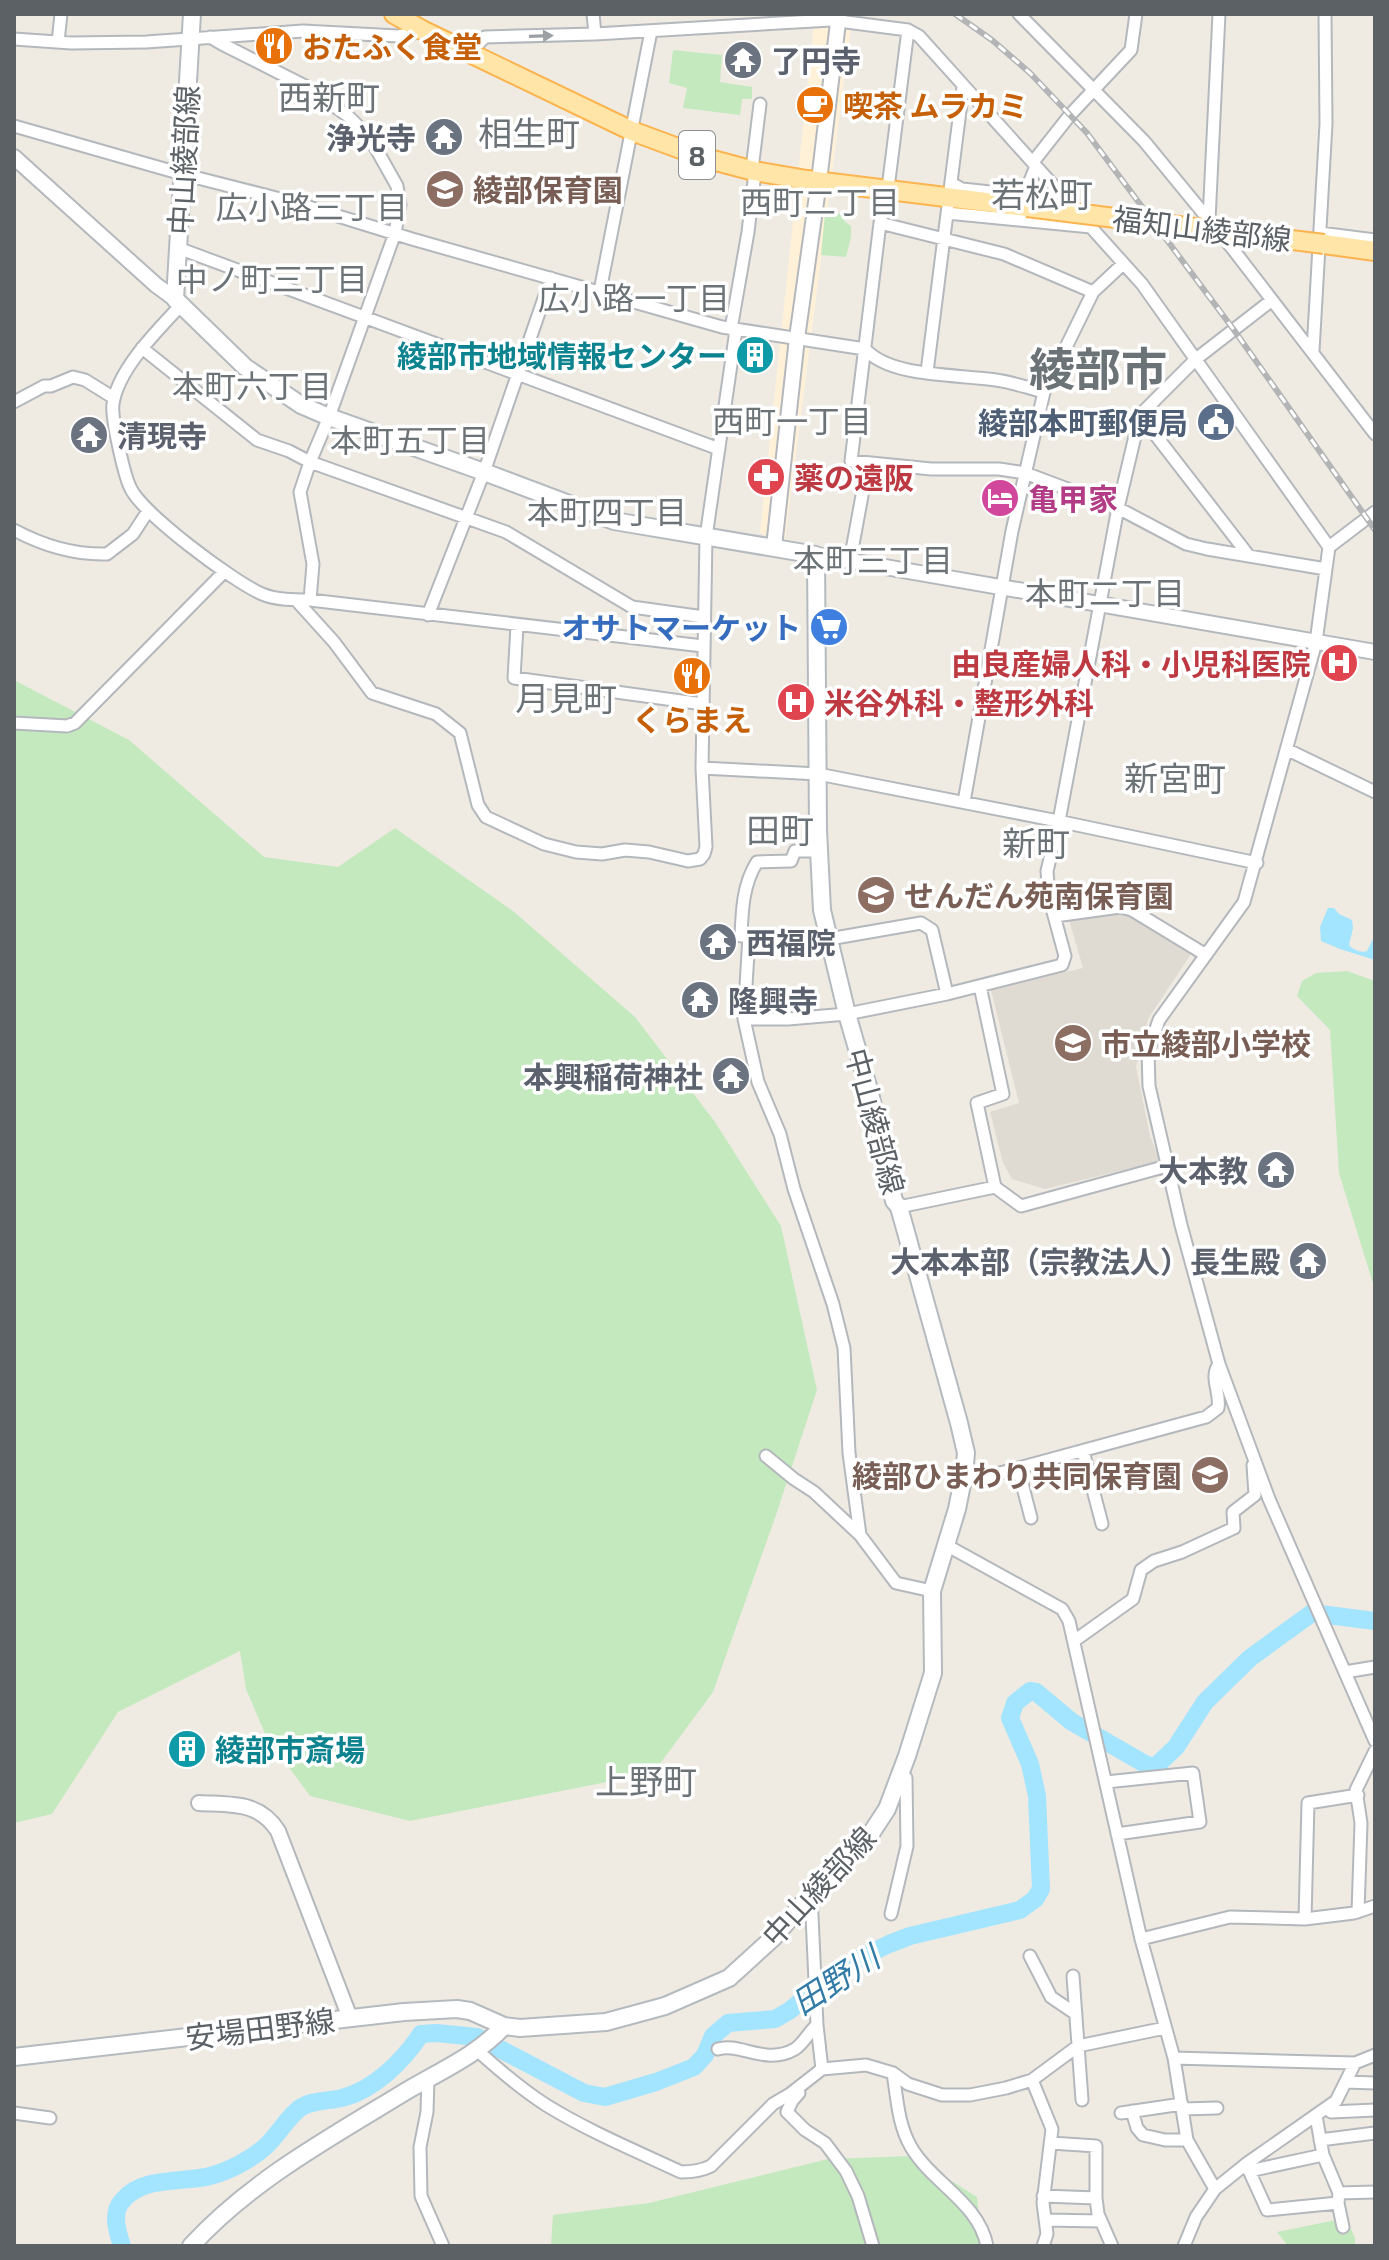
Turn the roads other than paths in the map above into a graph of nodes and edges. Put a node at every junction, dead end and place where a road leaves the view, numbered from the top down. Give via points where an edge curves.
1 (61, 14) edge
2 (192, 14) edge
3 (394, 14) edge
4 (593, 14) edge
5 (1019, 14) edge
6 (1136, 14) edge
7 (1219, 14) edge
8 (1325, 14) edge
9 (838, 17) edge
10 (740, 20) edge
11 (908, 30) junction
12 (424, 31) junction
13 (651, 31) junction
14 (595, 34) junction
15 (191, 37) junction
16 (210, 37) junction
17 (14, 39) edge
18 (58, 42) junction
19 (469, 53) junction
20 (963, 87) junction
21 (1092, 91) junction
22 (760, 104) dead end
23 (14, 126) edge
24 (632, 131) junction
25 (14, 157) edge
26 (1034, 164) junction
27 (754, 171) junction
28 (182, 174) junction
29 (819, 181) junction
30 (888, 188) junction
31 (949, 198) junction
32 (1067, 200) junction
33 (1025, 201) junction
34 (1209, 220) junction
35 (880, 223) junction
36 (1091, 227) junction
37 (395, 233) junction
38 (1322, 238) junction
39 (944, 240) junction
40 (1375, 240) edge
41 (178, 248) junction
42 (1375, 251) edge
43 (1123, 264) junction
44 (551, 278) junction
45 (600, 291) junction
46 (1093, 292) junction
47 (1272, 300) junction
48 (178, 302) junction
49 (365, 317) junction
50 (733, 329) junction
51 (797, 338) junction
52 (142, 348) junction
53 (865, 349) junction
54 (1313, 351) junction
55 (1196, 359) junction
56 (927, 372) junction
57 (518, 374) junction
58 (1044, 392) junction
59 (114, 398) junction
60 (14, 402) edge
61 (1375, 410) edge
62 (1140, 415) junction
63 (329, 417) junction
64 (1366, 422) junction
65 (1375, 434) edge
66 (719, 449) junction
67 (310, 462) junction
68 (868, 463) junction
69 (484, 472) junction
70 (1025, 473) junction
71 (1118, 508) junction
72 (148, 511) junction
73 (1375, 512) edge
74 (465, 519) junction
75 (14, 530) edge
76 (706, 537) junction
77 (774, 547) junction
78 (1329, 547) junction
79 (816, 555) junction
80 (1249, 556) junction
81 (850, 561) junction
82 (1326, 569) junction
83 (224, 572) junction
84 (1003, 586) junction
85 (296, 600) junction
86 (310, 600) junction
87 (1100, 604) junction
88 (428, 615) junction
89 (704, 617) junction
90 (517, 626) junction
91 (1316, 642) junction
92 (703, 646) junction
93 (1375, 652) edge
94 (703, 704) junction
95 (14, 723) edge
96 (1288, 750) junction
97 (702, 768) junction
98 (818, 774) junction
99 (1375, 792) edge
100 (964, 802) junction
101 (1059, 821) junction
102 (819, 851) junction
103 (1257, 863) junction
104 (1055, 916) junction
105 (829, 939) junction
106 (1206, 955) junction
107 (980, 986) junction
108 (947, 994) junction
109 (847, 1014) junction
110 (744, 1019) junction
111 (1167, 1166) junction
112 (995, 1187) junction
113 (899, 1207) junction
114 (1219, 1364) junction
115 (1083, 1451) junction
116 (766, 1456) dead end
117 (1253, 1456) junction
118 (1018, 1468) junction
119 (964, 1474) junction
120 (1031, 1518) dead end
121 (1102, 1524) dead end
122 (860, 1535) junction
123 (946, 1545) junction
124 (932, 1591) junction
125 (1074, 1641) junction
126 (1375, 1667) edge
127 (1345, 1672) junction
128 (1375, 1741) edge
129 (1375, 1751) edge
130 (899, 1777) junction
131 (1106, 1782) junction
132 (1358, 1795) junction
133 (199, 1803) dead end
134 (1117, 1834) junction
135 (811, 1894) junction
136 (1375, 1906) edge
137 (1358, 1912) junction
138 (891, 1914) dead end
139 (1305, 1919) junction
140 (1141, 1939) junction
141 (1030, 1956) dead end
142 (1073, 1976) dead end
143 (1076, 2014) junction
144 (350, 2018) junction
145 (817, 2025) junction
146 (1165, 2028) junction
147 (490, 2040) junction
148 (1078, 2046) junction
149 (718, 2049) dead end
150 (1375, 2055) edge
151 (14, 2057) edge
152 (1174, 2058) junction
153 (1355, 2063) junction
154 (822, 2069) junction
155 (893, 2073) junction
156 (428, 2078) junction
157 (1032, 2080) junction
158 (1346, 2082) junction
159 (1375, 2083) edge
160 (1082, 2100) dead end
161 (1183, 2107) junction
162 (1217, 2108) dead end
163 (1375, 2111) edge
164 (1321, 2112) junction
165 (14, 2113) edge
166 (50, 2118) dead end
167 (1375, 2132) edge
168 (1187, 2140) junction
169 (1320, 2140) junction
170 (1051, 2143) junction
171 (1323, 2155) junction
172 (1248, 2168) junction
173 (1215, 2189) junction
174 (1375, 2192) edge
175 (1043, 2196) junction
176 (1096, 2198) junction
177 (1338, 2198) junction
178 (1045, 2220) junction
179 (1101, 2221) junction
180 (1343, 2227) dead end
181 (191, 2246) edge
182 (443, 2246) edge
183 (873, 2246) edge
184 (987, 2246) edge
185 (1043, 2246) edge
186 (1112, 2246) edge
187 (1184, 2246) edge

1 - 18 street
2 - 15 main road, 中山綾部線
3 - 12 main road, 福知山綾部線 / 8
4 - 14 street
5 - 21 street
6 - 21 street via 1131,50
7 - 34 street
8 - 38 street
9 - 10 street
9 - 11 street
9 - 29 street
10 - 13 street
11 - 20 street
11 - 30 street
12 - 16 street via 398,36 303,31
12 - 19 main road, 福知山綾部線 / 8
13 - 14 street
13 - 24 street
19 -> 14 street via 485,37
15 - 16 street
15 - 18 street
15 - 28 main road, 中山綾部線
16 - 37 street via 309,88 370,138 397,186
17 - 18 street
19 - 24 main road, 福知山綾部線 / 8
20 - 26 street
20 - 31 street
21 - 26 street
21 - 34 street via 1144,141
22 - 27 street
23 - 28 street
24 - 27 main road, 福知山綾部線 / 8
24 - 45 street
25 - 48 street
26 - 32 street
26 - 33 street
27 - 29 main road, 福知山綾部線 / 8
27 - 50 street
28 - 37 street
28 - 41 main road, 中山綾部線
29 - 30 main road, 福知山綾部線 / 8
29 - 51 street
30 - 31 main road, 福知山綾部線 / 8
30 - 35 street
31 - 33 main road, 福知山綾部線 / 8
31 - 36 street
31 - 39 street
32 - 33 street
32 - 36 street
33 - 38 main road, 福知山綾部線 / 8, bridge
34 - 47 street
35 - 39 street
35 - 53 street
36 - 43 street
37 - 44 street
37 - 49 street
38 - 40 street
38 - 42 main road, 福知山綾部線 / 8
38 - 54 street
39 - 46 street via 1004,254
39 - 56 street
41 - 48 main road, 中山綾部線
41 - 49 street
43 - 46 street
43 - 55 street
44 - 45 street
44 - 57 street
45 - 50 street
46 - 58 street
47 - 54 street
47 - 55 street
48 - 52 street
48 - 63 main road via 245,367 301,405
49 - 57 street
49 - 63 street
50 - 51 street
50 - 66 street
51 - 53 street
51 - 77 street
52 - 59 street via 117,384
52 - 67 street via 257,440
53 - 56 street via 902,370
53 - 68 street via 851,461
54 - 64 street
55 - 62 street
55 - 78 street
56 - 58 street via 999,380
57 - 66 street
57 - 69 street
58 - 70 street
59 - 60 street via 73,377
59 - 72 street via 116,435 130,489
61 - 64 street
62 - 71 street
62 - 80 street
63 - 67 street
63 - 69 main road
64 - 65 street
66 - 76 street
67 - 74 street
67 - 86 street via 300,492 313,564
68 - 70 street
68 - 81 street
69 - 74 street
69 - 76 main road via 614,521
70 - 71 street
70 - 84 street
71 - 80 street via 1186,544
71 - 87 street
72 - 75 street via 133,534 107,554 65,551
72 - 83 street
73 - 78 street
74 - 88 street
74 - 89 street via 506,532 632,607
76 - 77 main road
76 - 89 street
77 - 79 main road
78 - 82 street
79 - 81 street
79 - 98 main road, 中山綾部線
80 - 82 street
81 - 84 street
82 - 91 street
83 - 85 street via 264,595
83 - 95 street via 75,723
84 - 87 street
84 - 100 street
85 - 86 street
85 - 97 street via 372,693 436,714 460,733 478,805 486,817 544,844 589,853 625,850 700,859 706,847
86 - 88 street
87 - 91 street
87 - 101 street
88 - 90 street
89 - 92 street
90 - 92 street
90 - 94 street via 514,678
91 - 93 street
91 - 96 street
92 - 94 street
94 - 97 street
96 - 99 street
96 - 103 street
97 - 98 street
98 - 100 street
98 - 102 main road, 中山綾部線
100 - 101 street
101 - 103 street
101 - 104 street via 1047,871
102 - 105 main road, 中山綾部線
102 - 110 street via 795,851 791,861 757,862 750,874 742,907 741,936 749,936
103 - 106 street via 1244,902
104 - 106 street via 1132,910
104 - 107 street via 1065,956 1062,965
105 - 108 street via 921,923 932,930
105 - 109 main road, 中山綾部線
106 - 111 street via 1159,1020 1148,1052 1149,1086
107 - 108 street
107 - 112 street via 1003,1094 977,1103
108 - 109 street
109 - 110 street
109 - 113 main road, 中山綾部線
110 - 122 street via 758,1082 780,1134 844,1348 847,1439
111 - 112 street via 1021,1206
111 - 114 street
112 - 113 street
113 - 119 main road, 中山綾部線 via 959,1423 966,1453
114 - 115 street via 1214,1381 1218,1408 1206,1417
114 - 117 street
115 - 118 street
115 - 121 street
116 - 122 street
117 - 125 street via 1255,1495 1233,1512 1234,1528 1141,1570 1133,1599
117 - 127 street
118 - 119 street via 989,1476
118 - 120 street
119 - 123 main road, 中山綾部線
122 - 124 street via 896,1583
123 - 124 main road, 中山綾部線
123 - 125 street via 1062,1609
124 - 130 main road, 中山綾部線 via 933,1673
125 - 131 street
126 - 127 street
127 - 128 street
129 - 132 street
130 - 135 main road, 中山綾部線 via 866,1841
130 - 138 street via 906,1778 907,1846
131 - 134 street
131 - 134 street via 1193,1773 1200,1822
132 - 137 street
132 - 139 street via 1308,1803
133 - 144 street via 244,1806 270,1818
134 - 140 street
135 - 145 street
135 - 147 main road, 中山綾部線 via 729,1978 665,2006 606,2022 520,2028
136 - 137 street
137 - 139 street
139 - 140 street via 1230,1917
140 - 146 street
141 - 143 street via 1051,1997
142 - 143 street
143 - 148 street
144 - 147 main road, 安場田野線 via 470,2011
144 - 151 main road, 安場田野線
145 - 149 street via 798,2048 782,2054
145 - 154 street
146 - 148 street
146 - 152 street
147 - 154 street via 509,2079 547,2106 681,2172 711,2166 773,2104
147 - 156 main road, 中山綾部線
148 - 157 street
148 - 160 street
150 - 153 street
152 - 153 street
152 - 161 street
153 - 158 street
154 - 155 street via 866,2065
154 - 183 street via 787,2112 825,2143 846,2171
155 - 157 street via 942,2095 970,2095
155 - 184 street via 900,2120 911,2147 972,2212
156 - 181 main road, 中山綾部線 via 321,2142 218,2219
156 - 182 street via 421,2196
157 - 170 street via 1052,2129
158 - 159 street
158 - 164 street via 1336,2101
161 - 162 street
161 - 168 street
161 - 168 street via 1126,2112 1143,2135
163 - 164 street
163 - 167 street
164 - 169 street
164 - 172 street
165 - 166 street
167 - 169 street
168 - 173 street
169 - 171 street
170 - 175 street
170 - 176 street via 1096,2146
171 - 172 street
171 - 177 street
172 - 173 street
172 - 177 street via 1267,2210
173 - 187 street
174 - 177 street
175 - 176 street
175 - 178 street
176 - 179 street
177 - 180 street
178 - 179 street
178 - 185 street
179 - 186 street

